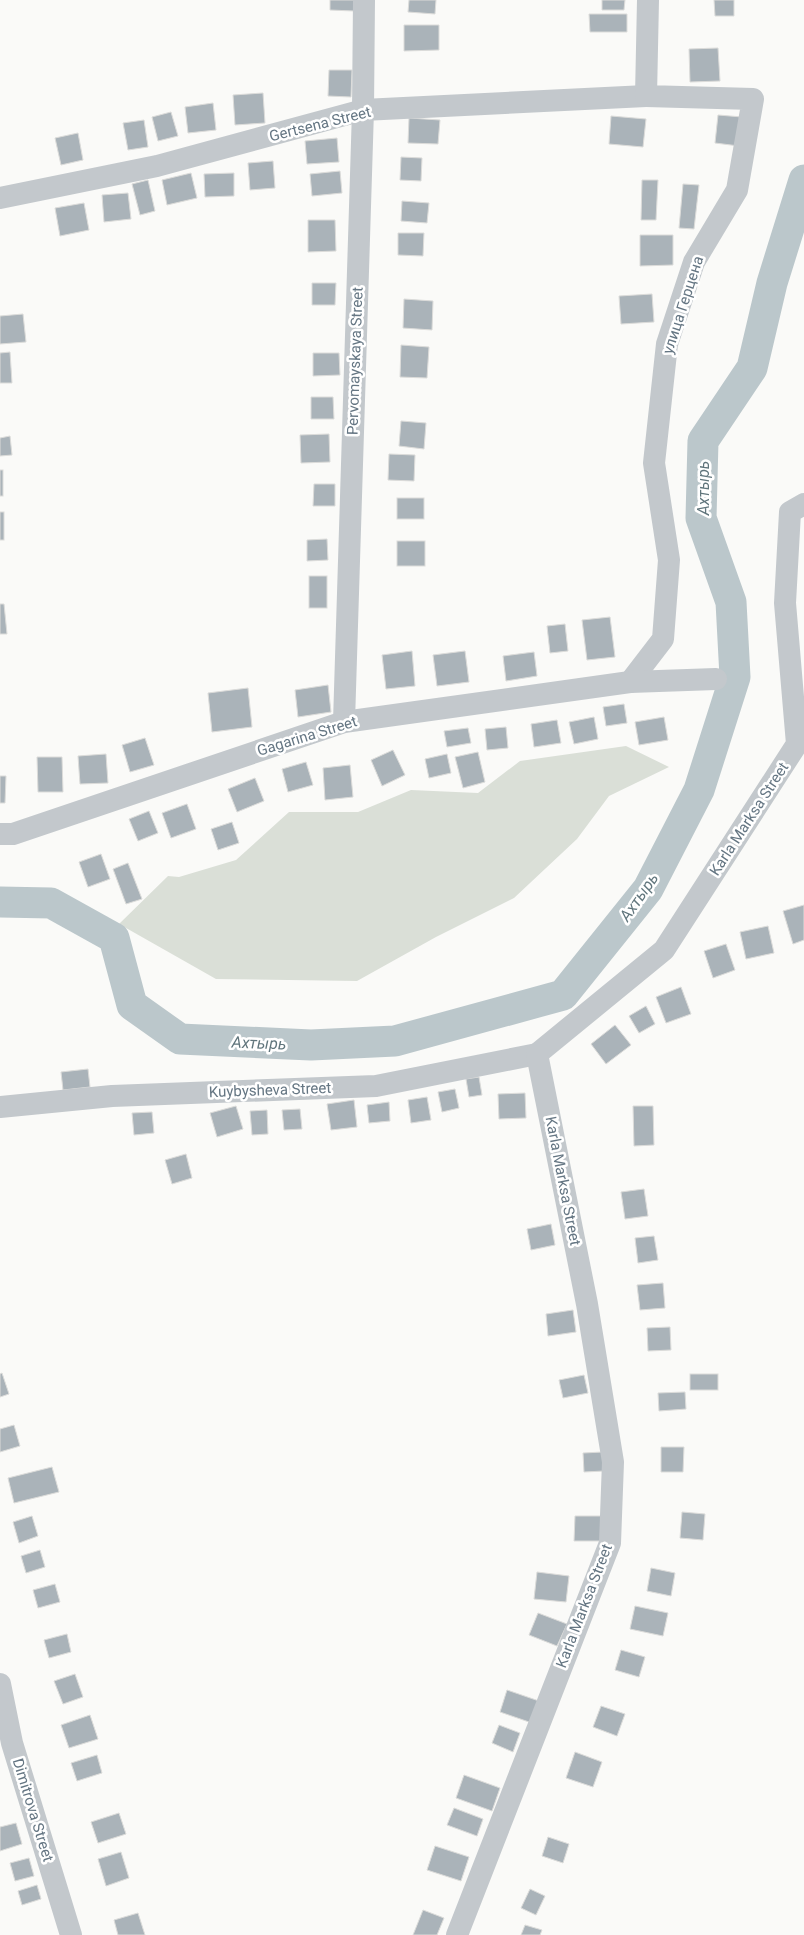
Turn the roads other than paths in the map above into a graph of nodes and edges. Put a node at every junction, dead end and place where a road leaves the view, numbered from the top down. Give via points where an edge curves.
1 (364, 0) edge
2 (648, 0) edge
3 (646, 96) junction
4 (363, 110) junction
5 (0, 198) edge
6 (804, 504) edge
7 (716, 679) dead end
8 (630, 682) junction
9 (344, 722) junction
10 (0, 834) edge
11 (537, 1054) junction
12 (0, 1108) edge
13 (0, 1684) edge
14 (71, 1935) edge
15 (457, 1935) edge

1 - 4 street, Pervomayskaya Street
2 - 3 street
3 - 4 street, Gertsena Street
3 - 8 street, улица Герцена via 753,99 737,190 694,262 667,344 654,463 669,560 663,639
4 - 5 street, Gertsena Street via 157,166
4 - 9 street, Pervomayskaya Street
6 - 11 street, Karla Marksa Street via 790,512 784,603 797,744 664,950
7 - 8 street, Gagarina Street
8 - 9 street, Gagarina Street
9 - 10 street, Gagarina Street via 13,834
11 - 12 street, Kuybysheva Street via 376,1086 112,1096
11 - 15 street, Karla Marksa Street via 588,1304 613,1462 610,1543
13 - 14 street, Dimitrova Street via 12,1743

